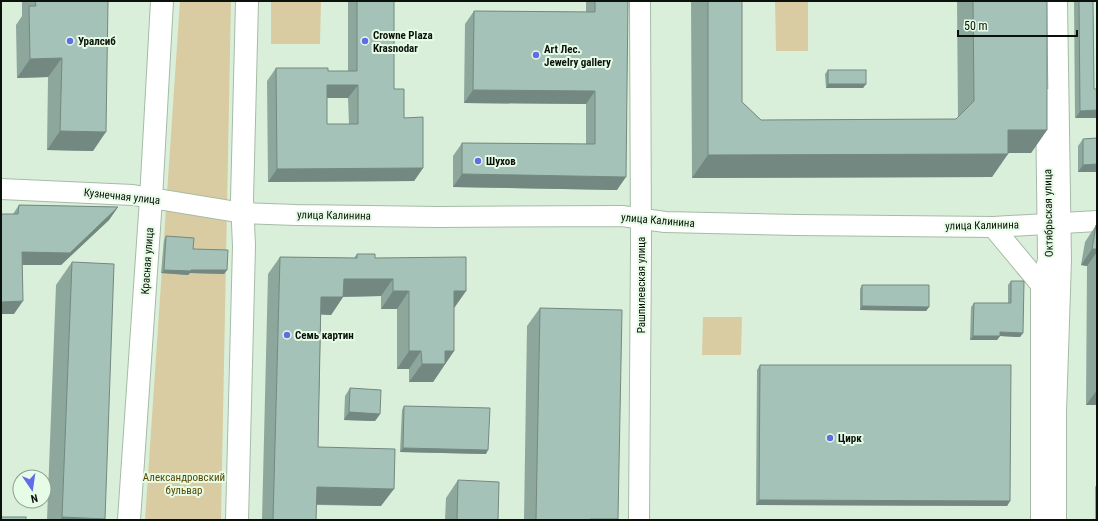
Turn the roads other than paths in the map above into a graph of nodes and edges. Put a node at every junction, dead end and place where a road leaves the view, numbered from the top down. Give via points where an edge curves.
1 (162, 1) edge
2 (247, 1) edge
3 (640, 1) edge
4 (1046, 1) edge
5 (1057, 1) edge
6 (1, 188) edge
7 (151, 199) junction
8 (243, 213) junction
9 (641, 218) junction
10 (1097, 221) edge
11 (1054, 223) junction
12 (993, 226) junction
13 (1042, 286) junction
14 (129, 520) edge
15 (237, 520) edge
16 (639, 520) edge
17 (1042, 520) edge
18 (1056, 520) edge

1 - 7 main road, Красная улица
2 - 8 main road
3 - 9 street, Рашпилевская улица
4 - 11 main road, Октябрьская улица
5 - 11 street, Октябрьская улица
6 - 7 street, Кузнечная улица via 133,195
7 - 8 street, Кузнечная улица
7 - 14 main road, Красная улица
8 - 9 street, улица Калинина
8 - 15 main road
9 - 12 street, улица Калинина via 680,223
9 - 16 street, Рашпилевская улица
10 - 11 street, улица Калинина
11 - 12 street, улица Калинина
11 - 13 main road, Октябрьская улица via 1049,260
11 - 18 street, Октябрьская улица
12 - 13 street
13 - 17 main road, Октябрьская улица

